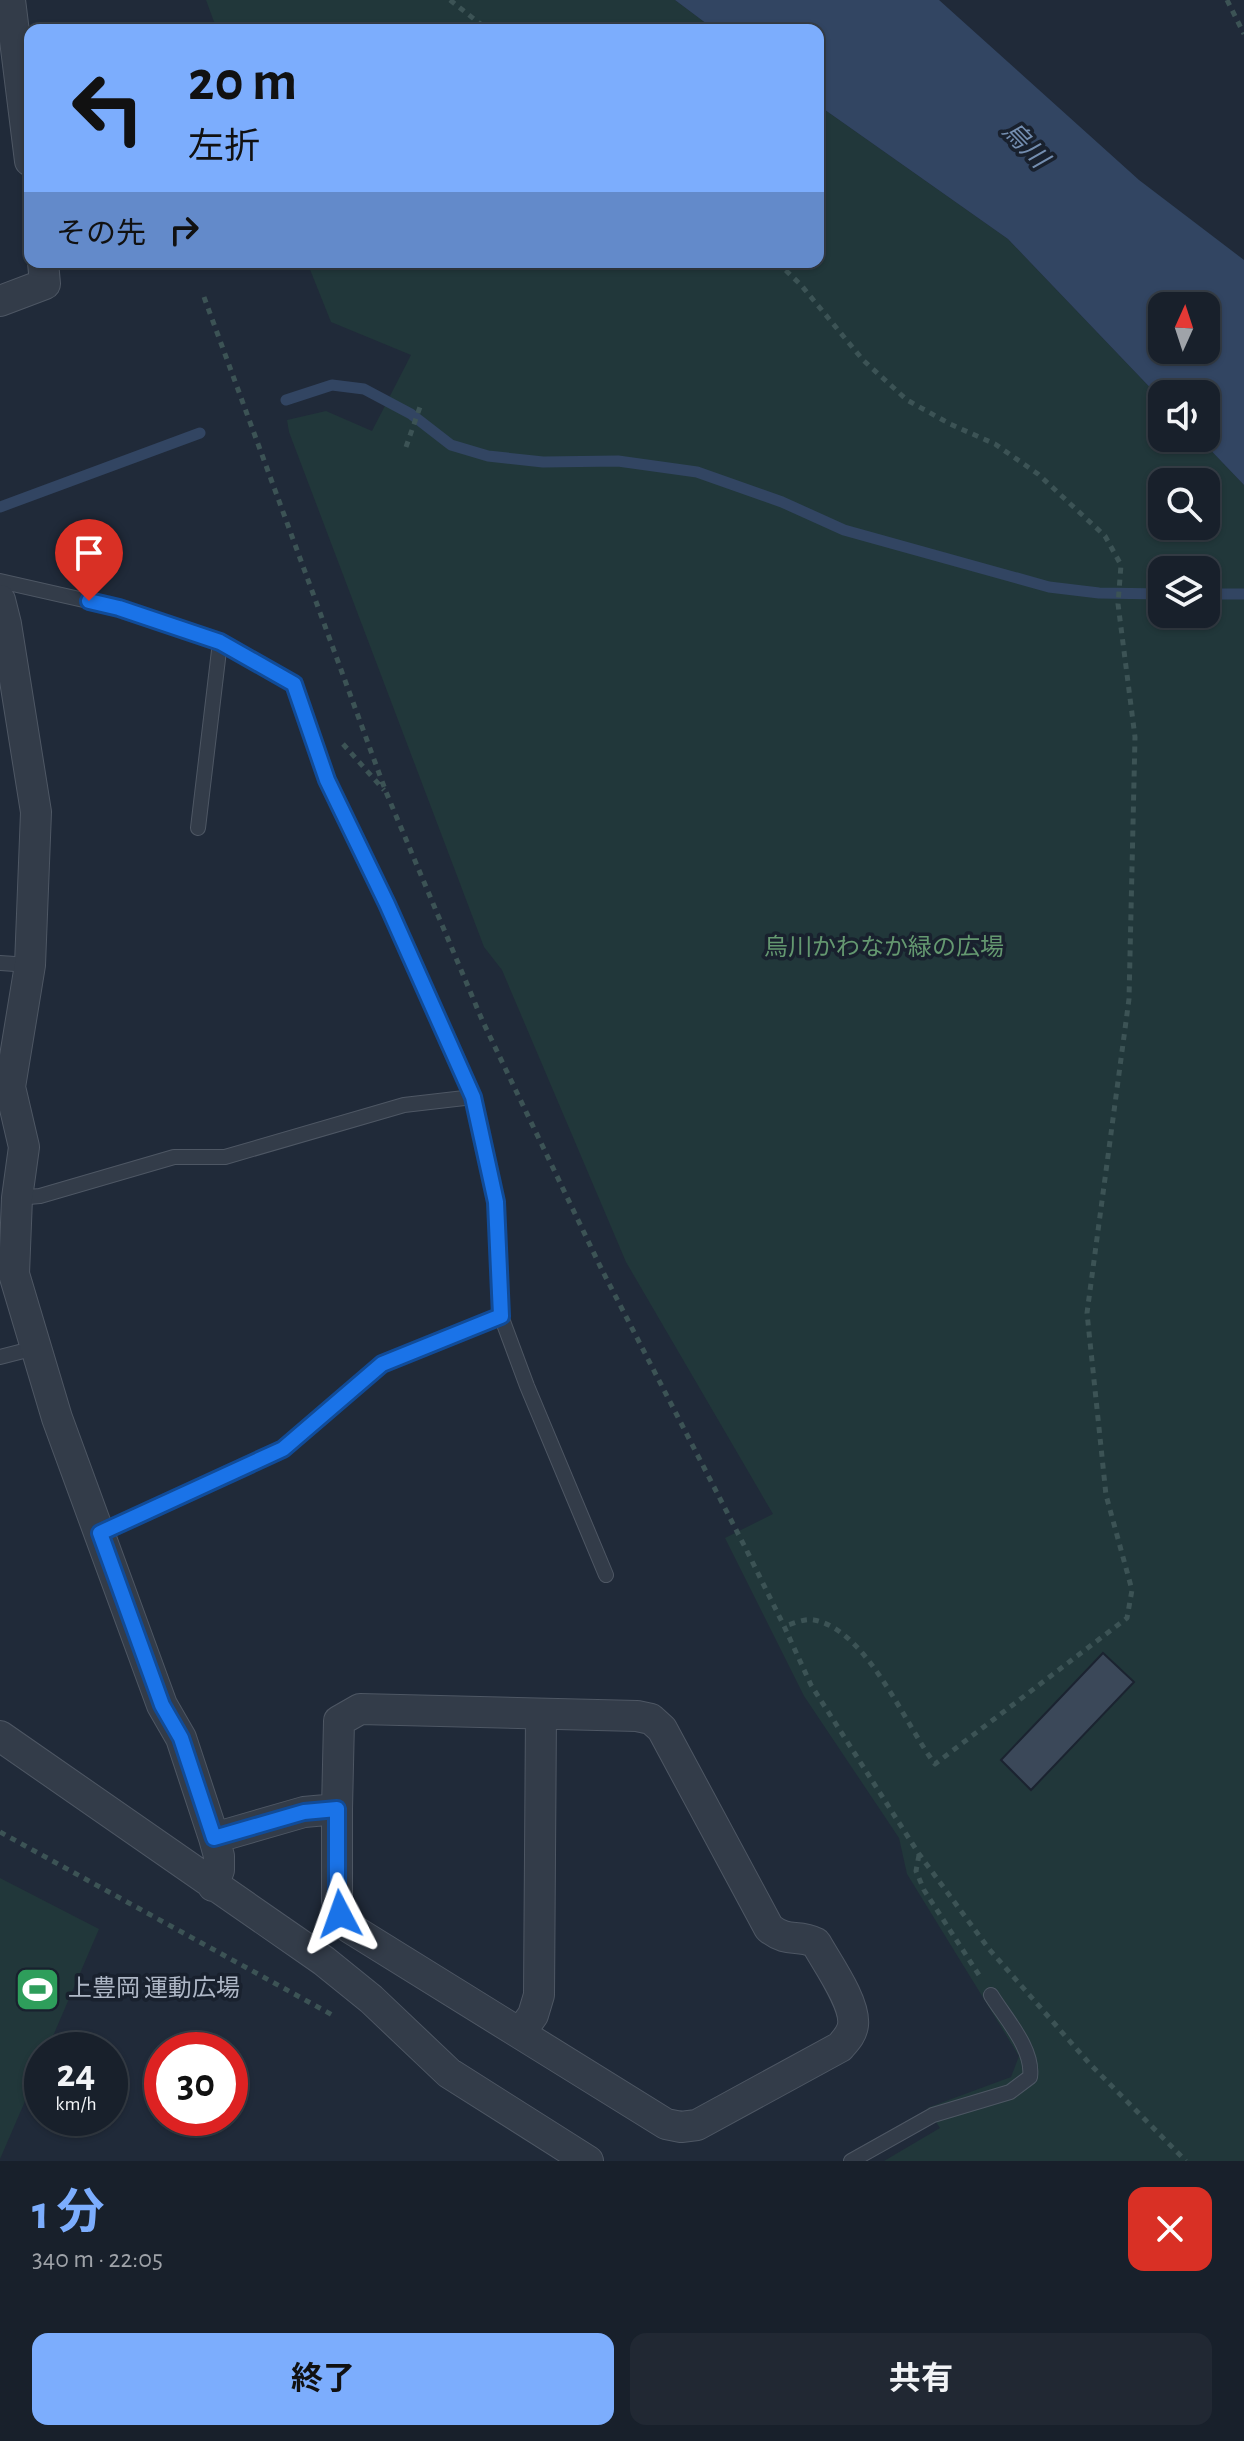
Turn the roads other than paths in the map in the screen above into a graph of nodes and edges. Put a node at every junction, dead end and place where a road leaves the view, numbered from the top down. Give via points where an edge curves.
1 (10, 0) edge
2 (24, 113) edge
3 (44, 268) edge
4 (0, 301) edge
5 (0, 581) edge
6 (0, 600) edge
7 (220, 642) junction
8 (198, 828) dead end
9 (15, 964) edge
10 (473, 1097) junction
11 (17, 1198) junction
12 (501, 1316) junction
13 (35, 1348) junction
14 (0, 1357) edge
15 (100, 1533) junction
16 (606, 1575) dead end
17 (541, 1714) junction
18 (0, 1736) edge
19 (337, 1809) junction
20 (214, 1838) junction
21 (213, 1886) junction
22 (991, 1995) road end
23 (520, 2033) junction
24 (588, 2161) edge
25 (851, 2161) edge

1 - 2 street
3 - 4 street via 45,284
5 - 7 lane via 119,608
6 - 9 street via 36,812
7 - 8 lane
7 - 10 lane via 294,684 327,780
9 - 11 street via 10,1087 24,1147
10 - 11 lane via 404,1105 225,1157 174,1157
10 - 12 lane via 496,1202
11 - 13 street via 14,1274
12 - 15 lane via 382,1364 283,1449
12 - 16 lane
13 - 14 lane
13 - 15 street
15 - 20 street via 162,1705 181,1738
17 - 19 street via 360,1709 339,1721
17 - 23 street via 539,1995
17 - 23 street via 637,1716 662,1729 769,1928 783,1939 816,1943 852,2009 853,2024 840,2047 697,2125 681,2127 666,2124
18 - 21 street
19 - 20 street via 304,1812
19 - 23 street via 337,1900 350,1928
20 - 21 street via 219,1870
21 - 24 street via 324,1961 449,2073
22 - 25 lane via 1028,2056 1030,2077 1010,2092 933,2115

